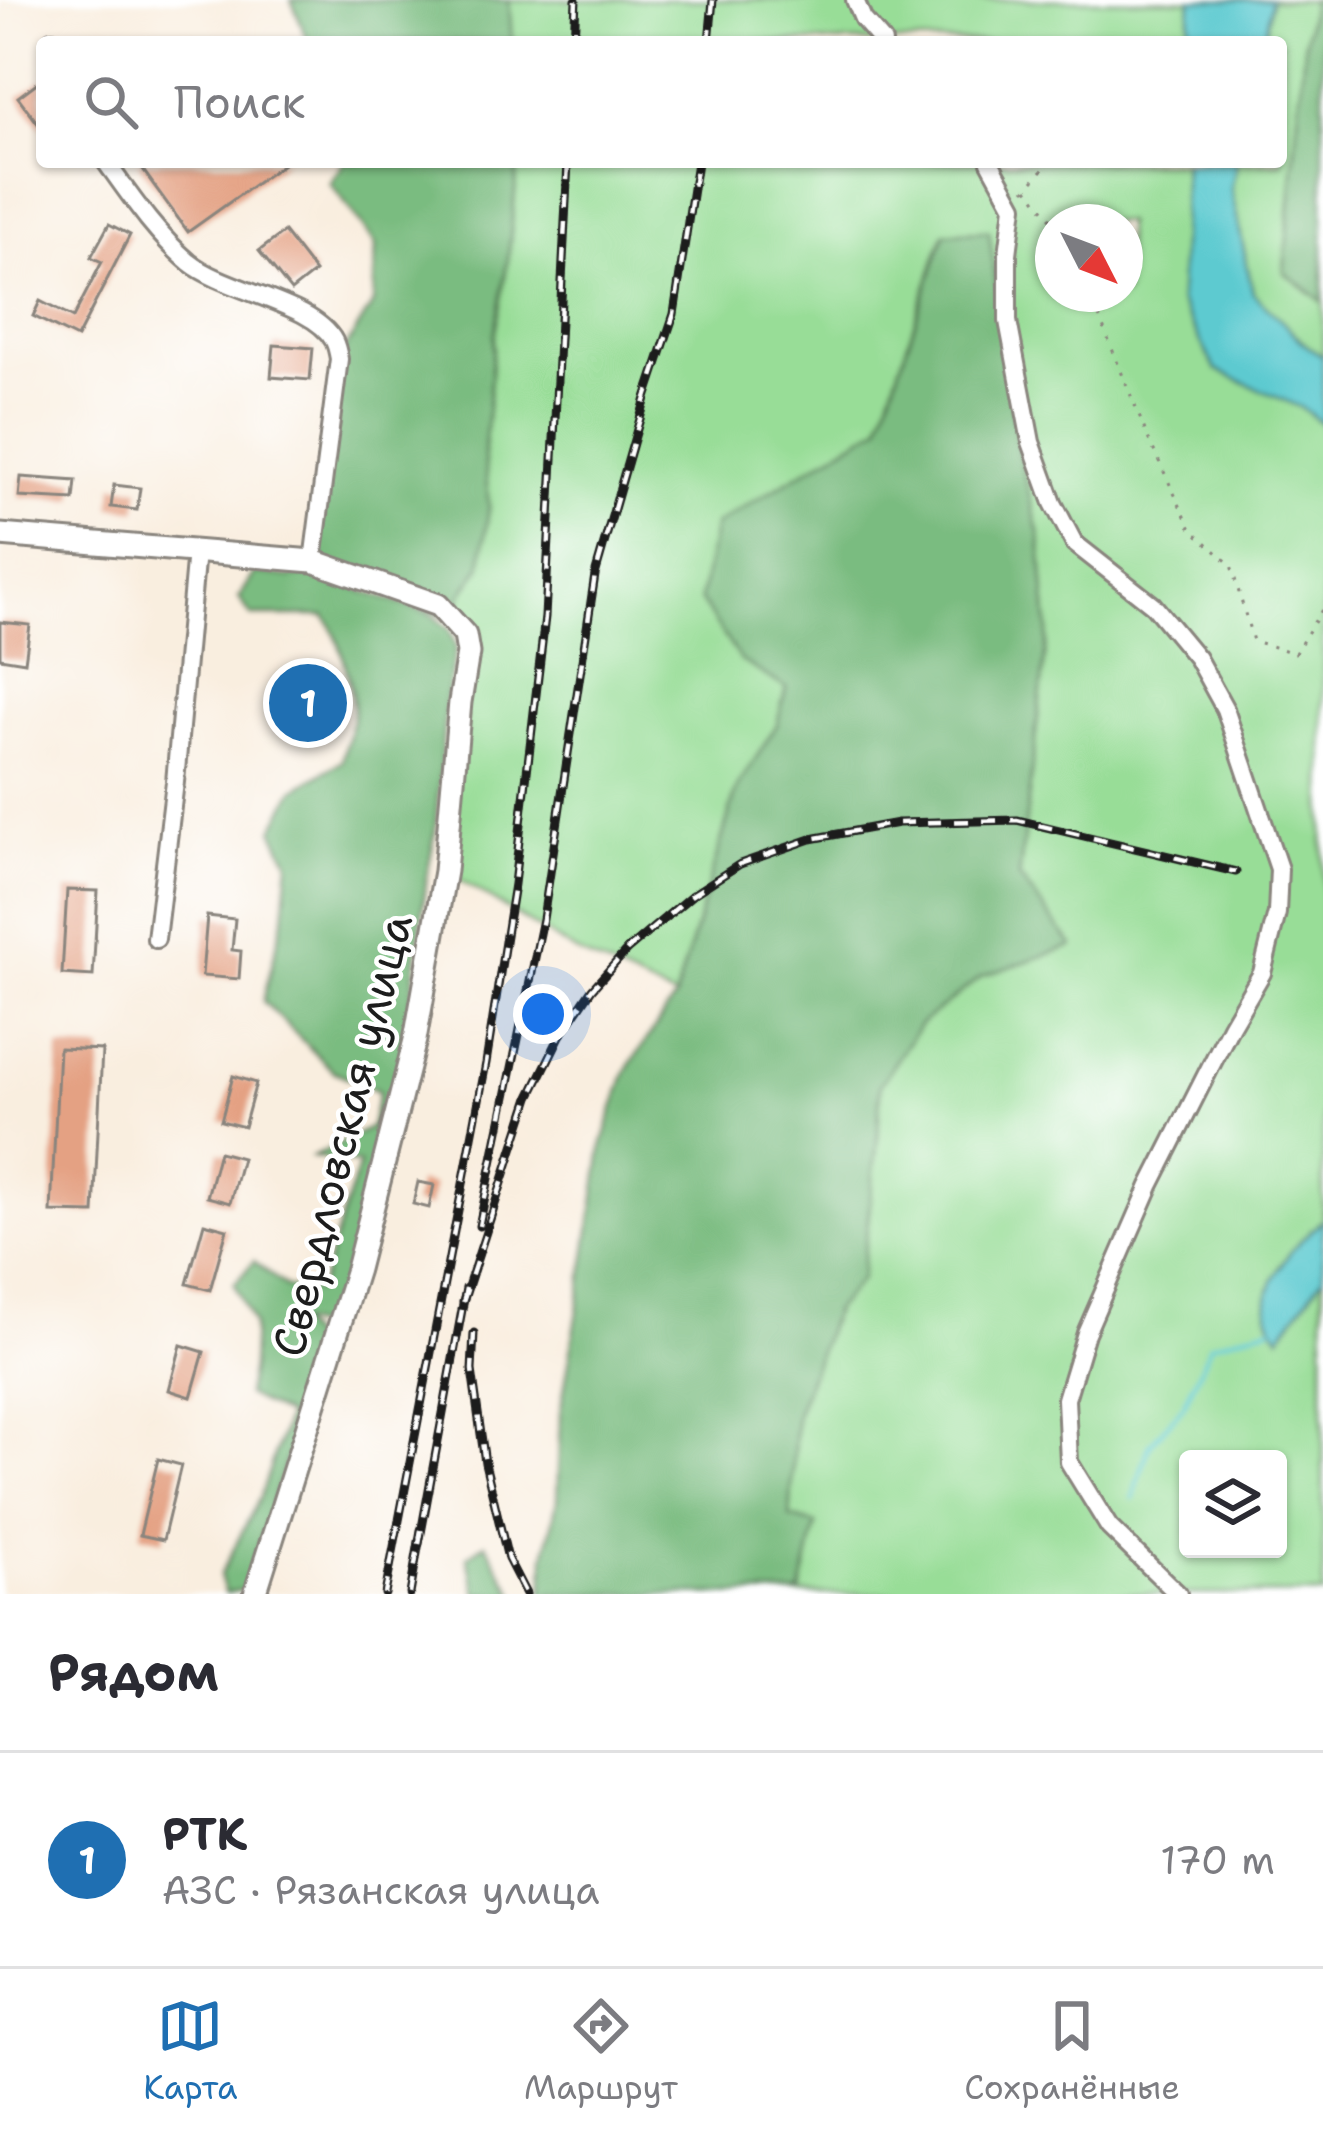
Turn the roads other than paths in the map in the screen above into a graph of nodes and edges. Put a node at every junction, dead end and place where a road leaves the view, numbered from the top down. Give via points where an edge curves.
1 (855, 0) edge
2 (878, 36) edge
3 (110, 168) edge
4 (993, 168) edge
5 (0, 535) edge
6 (196, 551) junction
7 (313, 561) junction
8 (156, 940) dead end
9 (255, 1594) edge
10 (1178, 1594) edge

1 - 2 street
3 - 7 street via 191,264 291,308 334,340 339,359
4 - 10 street via 1014,206 1008,321 1031,442 1053,503 1074,543 1153,605 1197,658 1225,709 1279,869 1262,973 1150,1186 1066,1399 1069,1462 1109,1527
5 - 6 main road
6 - 7 main road
6 - 8 street
7 - 9 main road, Свердловская улица via 438,605 465,634 468,653 445,871 415,1040 358,1269

